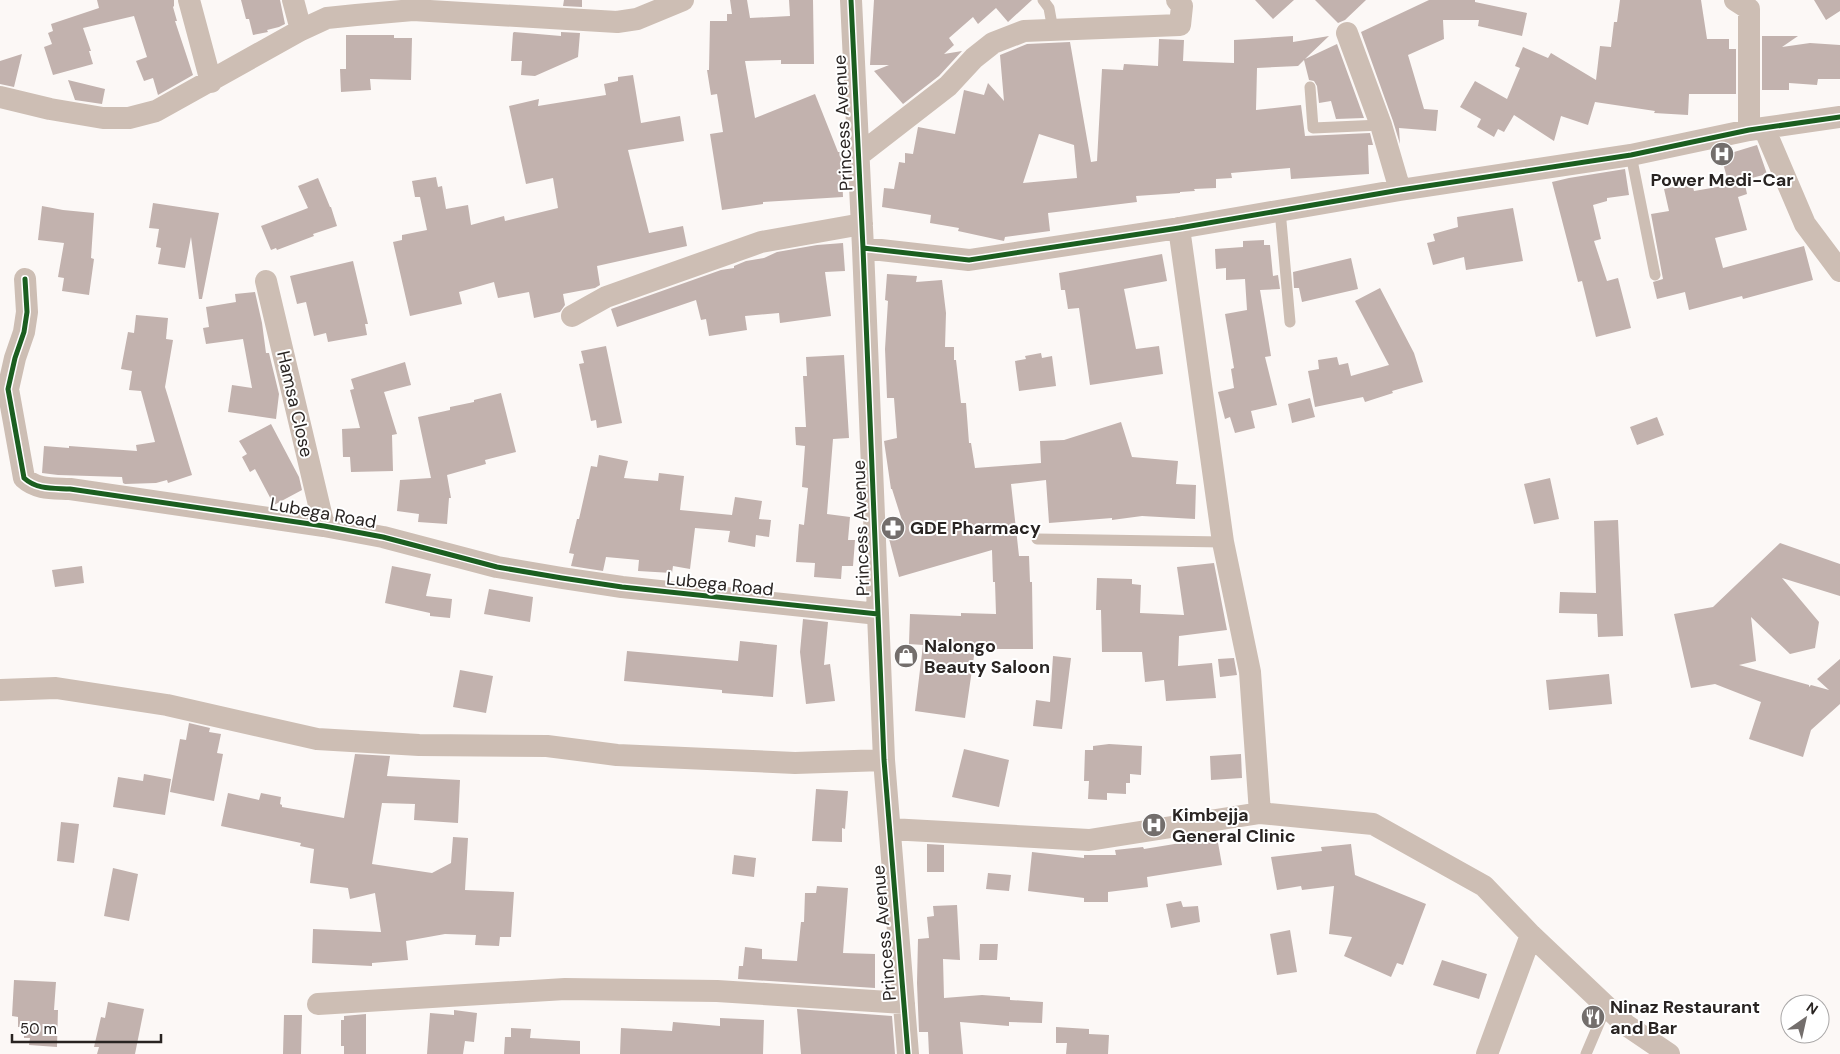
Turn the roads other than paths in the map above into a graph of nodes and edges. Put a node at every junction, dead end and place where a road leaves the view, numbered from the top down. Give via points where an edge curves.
1 (189, 0) edge
2 (293, 0) edge
3 (683, 0) edge
4 (851, 0) edge
5 (1043, 0) edge
6 (1177, 0) edge
7 (1735, 0) edge
8 (301, 30) junction
9 (1053, 30) junction
10 (1347, 33) dead end
11 (211, 82) junction
12 (1310, 87) dead end
13 (0, 97) edge
14 (1840, 117) edge
15 (1381, 125) junction
16 (1756, 129) junction
17 (859, 155) junction
18 (1631, 155) junction
19 (1400, 190) junction
20 (1280, 210) junction
21 (862, 224) junction
22 (1180, 228) junction
23 (863, 248) junction
24 (1837, 263) edge
25 (1655, 275) dead end
26 (25, 279) dead end
27 (266, 281) dead end
28 (572, 316) dead end
29 (1290, 322) dead end
30 (324, 526) junction
31 (1037, 539) dead end
32 (1223, 542) junction
33 (878, 614) junction
34 (0, 690) edge
35 (884, 760) junction
36 (1260, 813) junction
37 (890, 829) junction
38 (1531, 935) junction
39 (904, 1003) junction
40 (318, 1004) dead end
41 (1606, 1007) junction
42 (908, 1054) edge
43 (1487, 1054) edge
44 (1586, 1054) edge
45 (1669, 1054) edge

1 - 11 street
2 - 8 street
3 - 8 street via 637,19 617,22 413,10 327,18
4 - 17 street, Princess Avenue
5 - 9 lane via 1049,8
6 - 9 street via 1182,6 1180,25
7 - 16 street via 1749,10
8 - 11 street
9 - 17 street via 1024,31 993,43 948,86
10 - 15 street
11 - 13 street via 156,111 129,118 103,118
12 - 15 lane via 1313,128
14 - 16 street
15 - 19 street
16 - 18 street
16 - 24 street via 1805,224
17 - 21 street, Princess Avenue
18 - 19 street
18 - 25 lane
19 - 20 street
20 - 22 street
20 - 29 lane
21 - 23 street, Princess Avenue
21 - 28 street via 762,242 606,297
22 - 23 street via 969,260
22 - 32 street
23 - 33 street, Princess Avenue
26 - 30 street, Lubega Road via 27,312 24,332 8,389 24,478 31,484
27 - 30 street, Hamsa Close
30 - 33 street, Lubega Road via 382,537 497,567 562,578
31 - 32 lane
32 - 36 street via 1250,672
33 - 35 street, Princess Avenue
34 - 35 street via 56,688 167,705 317,739 419,745 547,746 617,755 795,763
35 - 37 street, Princess Avenue
36 - 37 street via 1089,840
36 - 38 street via 1373,824 1484,886
37 - 39 street, Princess Avenue
38 - 41 street
38 - 43 street
39 - 40 street via 717,991 565,989
39 - 42 street, Princess Avenue
41 - 44 lane
41 - 45 street via 1626,1026

